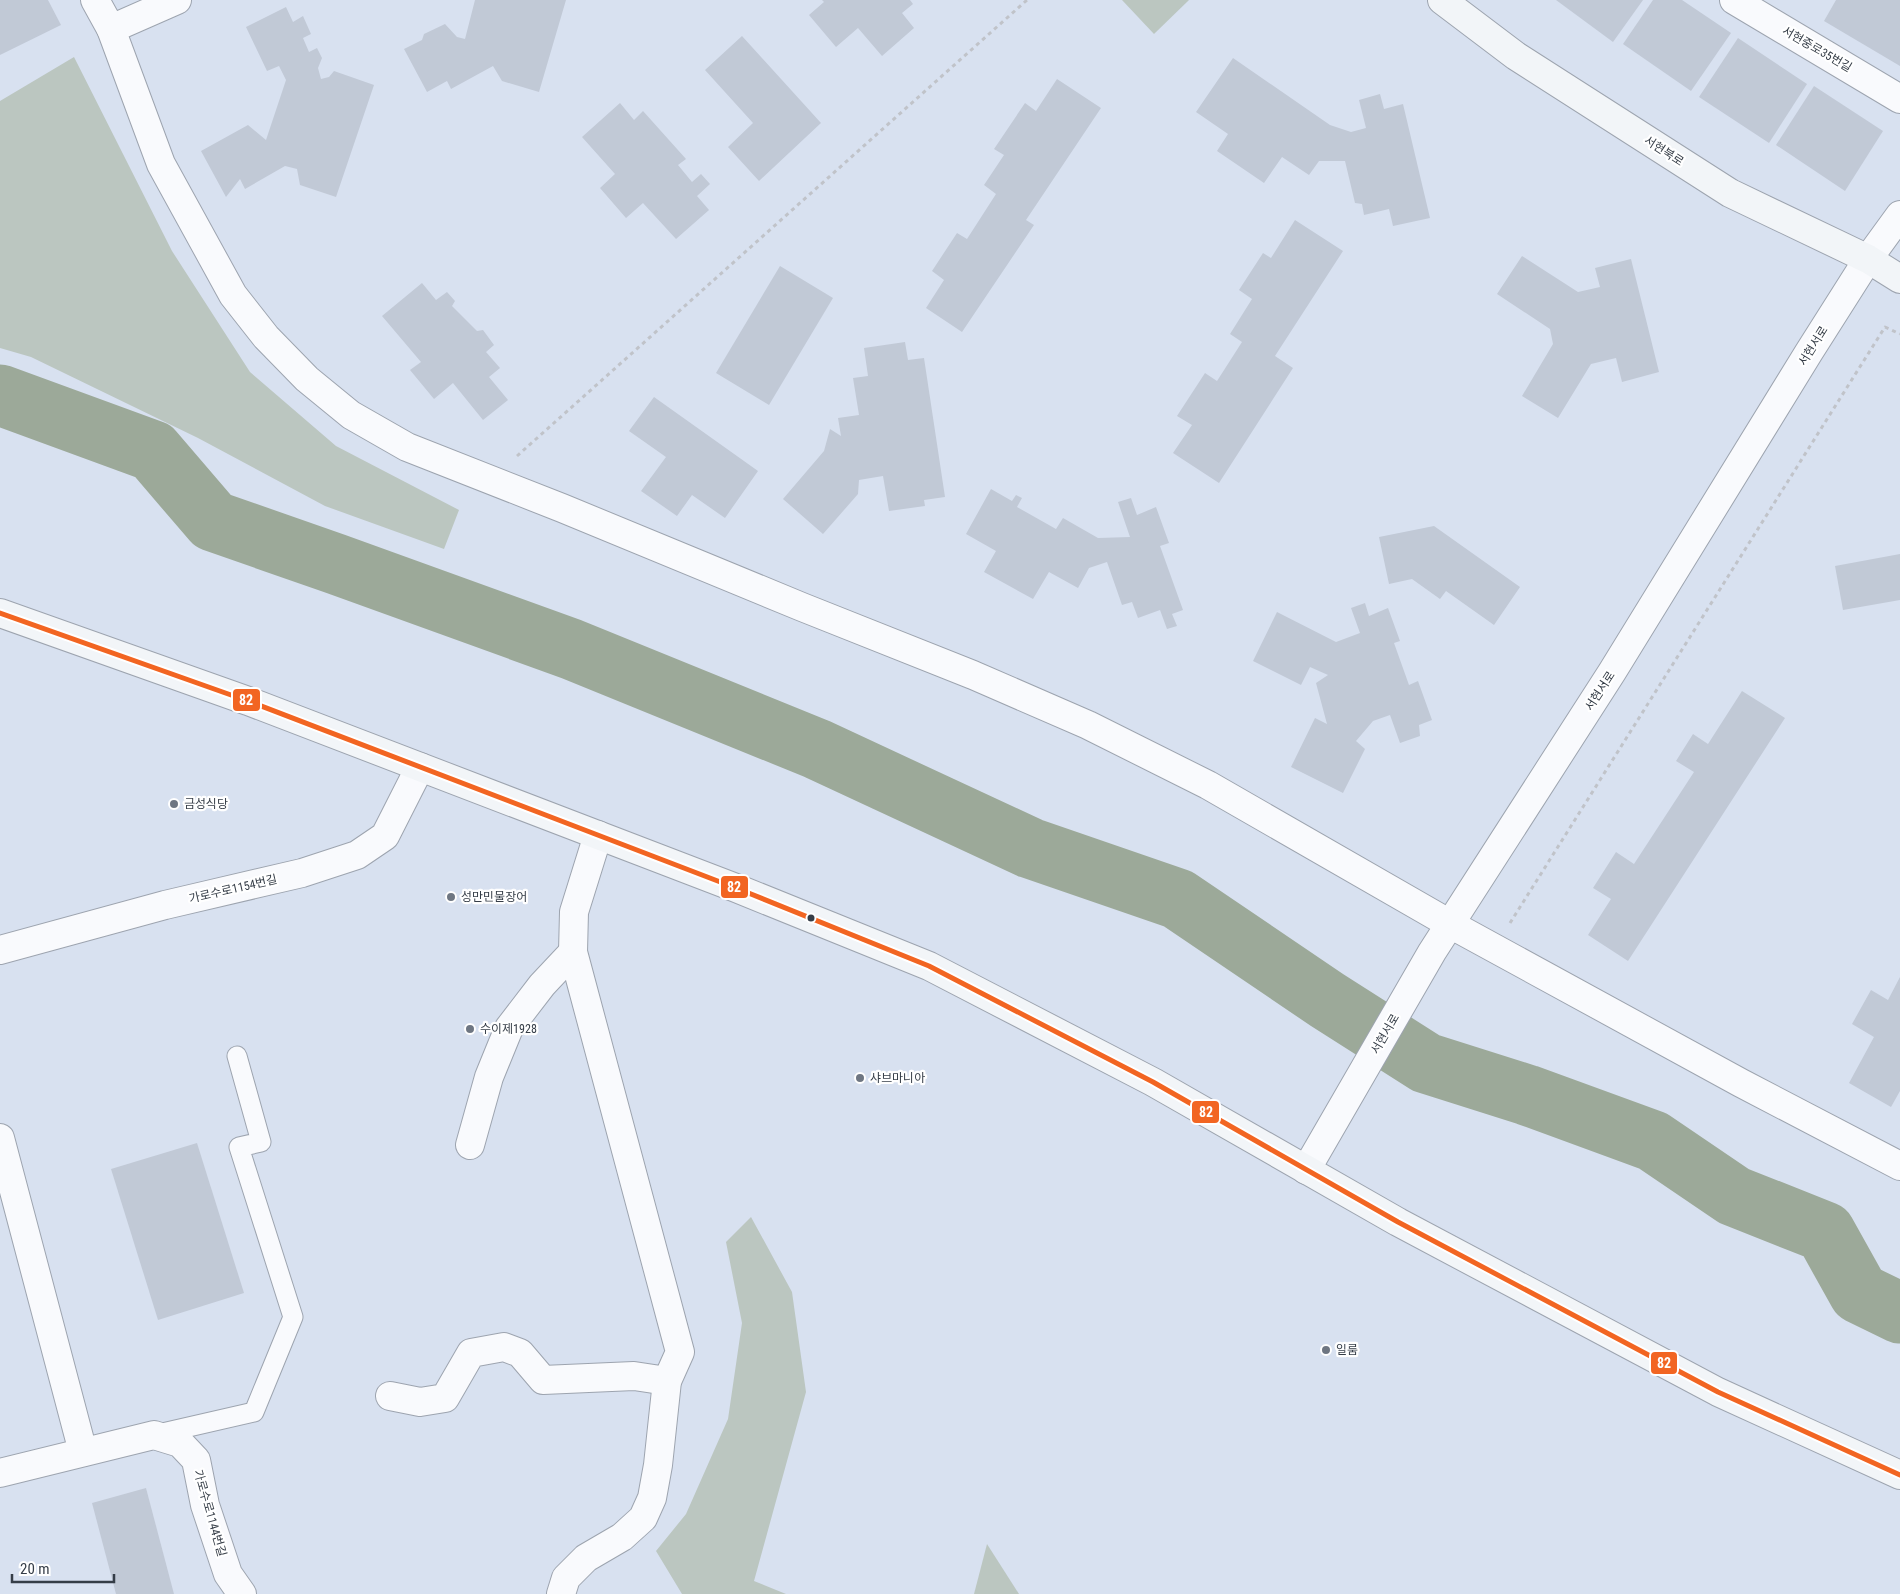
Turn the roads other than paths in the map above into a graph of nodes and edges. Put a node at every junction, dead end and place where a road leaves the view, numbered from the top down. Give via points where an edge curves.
1 (95, 0) edge
2 (177, 0) edge
3 (1442, 0) edge
4 (1734, 0) edge
5 (111, 29) junction
6 (1900, 98) edge
7 (1900, 215) edge
8 (1868, 259) junction
9 (1900, 279) edge
10 (0, 614) edge
11 (420, 767) junction
12 (598, 835) junction
13 (1450, 924) junction
14 (0, 950) edge
15 (573, 952) junction
16 (237, 1056) dead end
17 (0, 1138) edge
18 (470, 1145) dead end
19 (1900, 1166) edge
20 (1306, 1170) junction
21 (667, 1382) junction
22 (390, 1396) dead end
23 (154, 1435) junction
24 (83, 1452) junction
25 (0, 1473) edge
26 (1900, 1475) edge
27 (242, 1594) edge
28 (561, 1594) edge

1 - 5 street
2 - 5 street
3 - 8 street, 서현북로 via 1516,56 1730,193
4 - 6 street, 서현중로35번길
5 - 13 street via 161,164 233,295 307,379 350,415 407,447 973,675 1088,725 1208,785
7 - 8 street, 서현서로
8 - 9 street, 서현북로
8 - 13 street, 서현서로 via 1612,672
10 - 11 street via 248,701
11 - 12 street
11 - 14 street, 가로수로1154번길 via 385,836 357,855 302,873 165,905
12 - 15 street via 574,912
12 - 20 street via 929,966 1153,1082
13 - 19 street
13 - 20 street, 서현서로
15 - 18 street via 508,1028 489,1076
15 - 21 street via 680,1352
16 - 23 lane via 261,1142 240,1147 292,1317 254,1412
17 - 24 street
20 - 26 street via 1718,1392
21 - 22 street via 634,1376 543,1380 520,1353 504,1347 471,1353 445,1398 420,1402
21 - 28 street via 658,1465 652,1498 643,1518 622,1537 586,1558 566,1578
23 - 24 street
23 - 27 street, 가로수로1144번길 via 180,1443 196,1460 205,1505 228,1574
24 - 25 street

